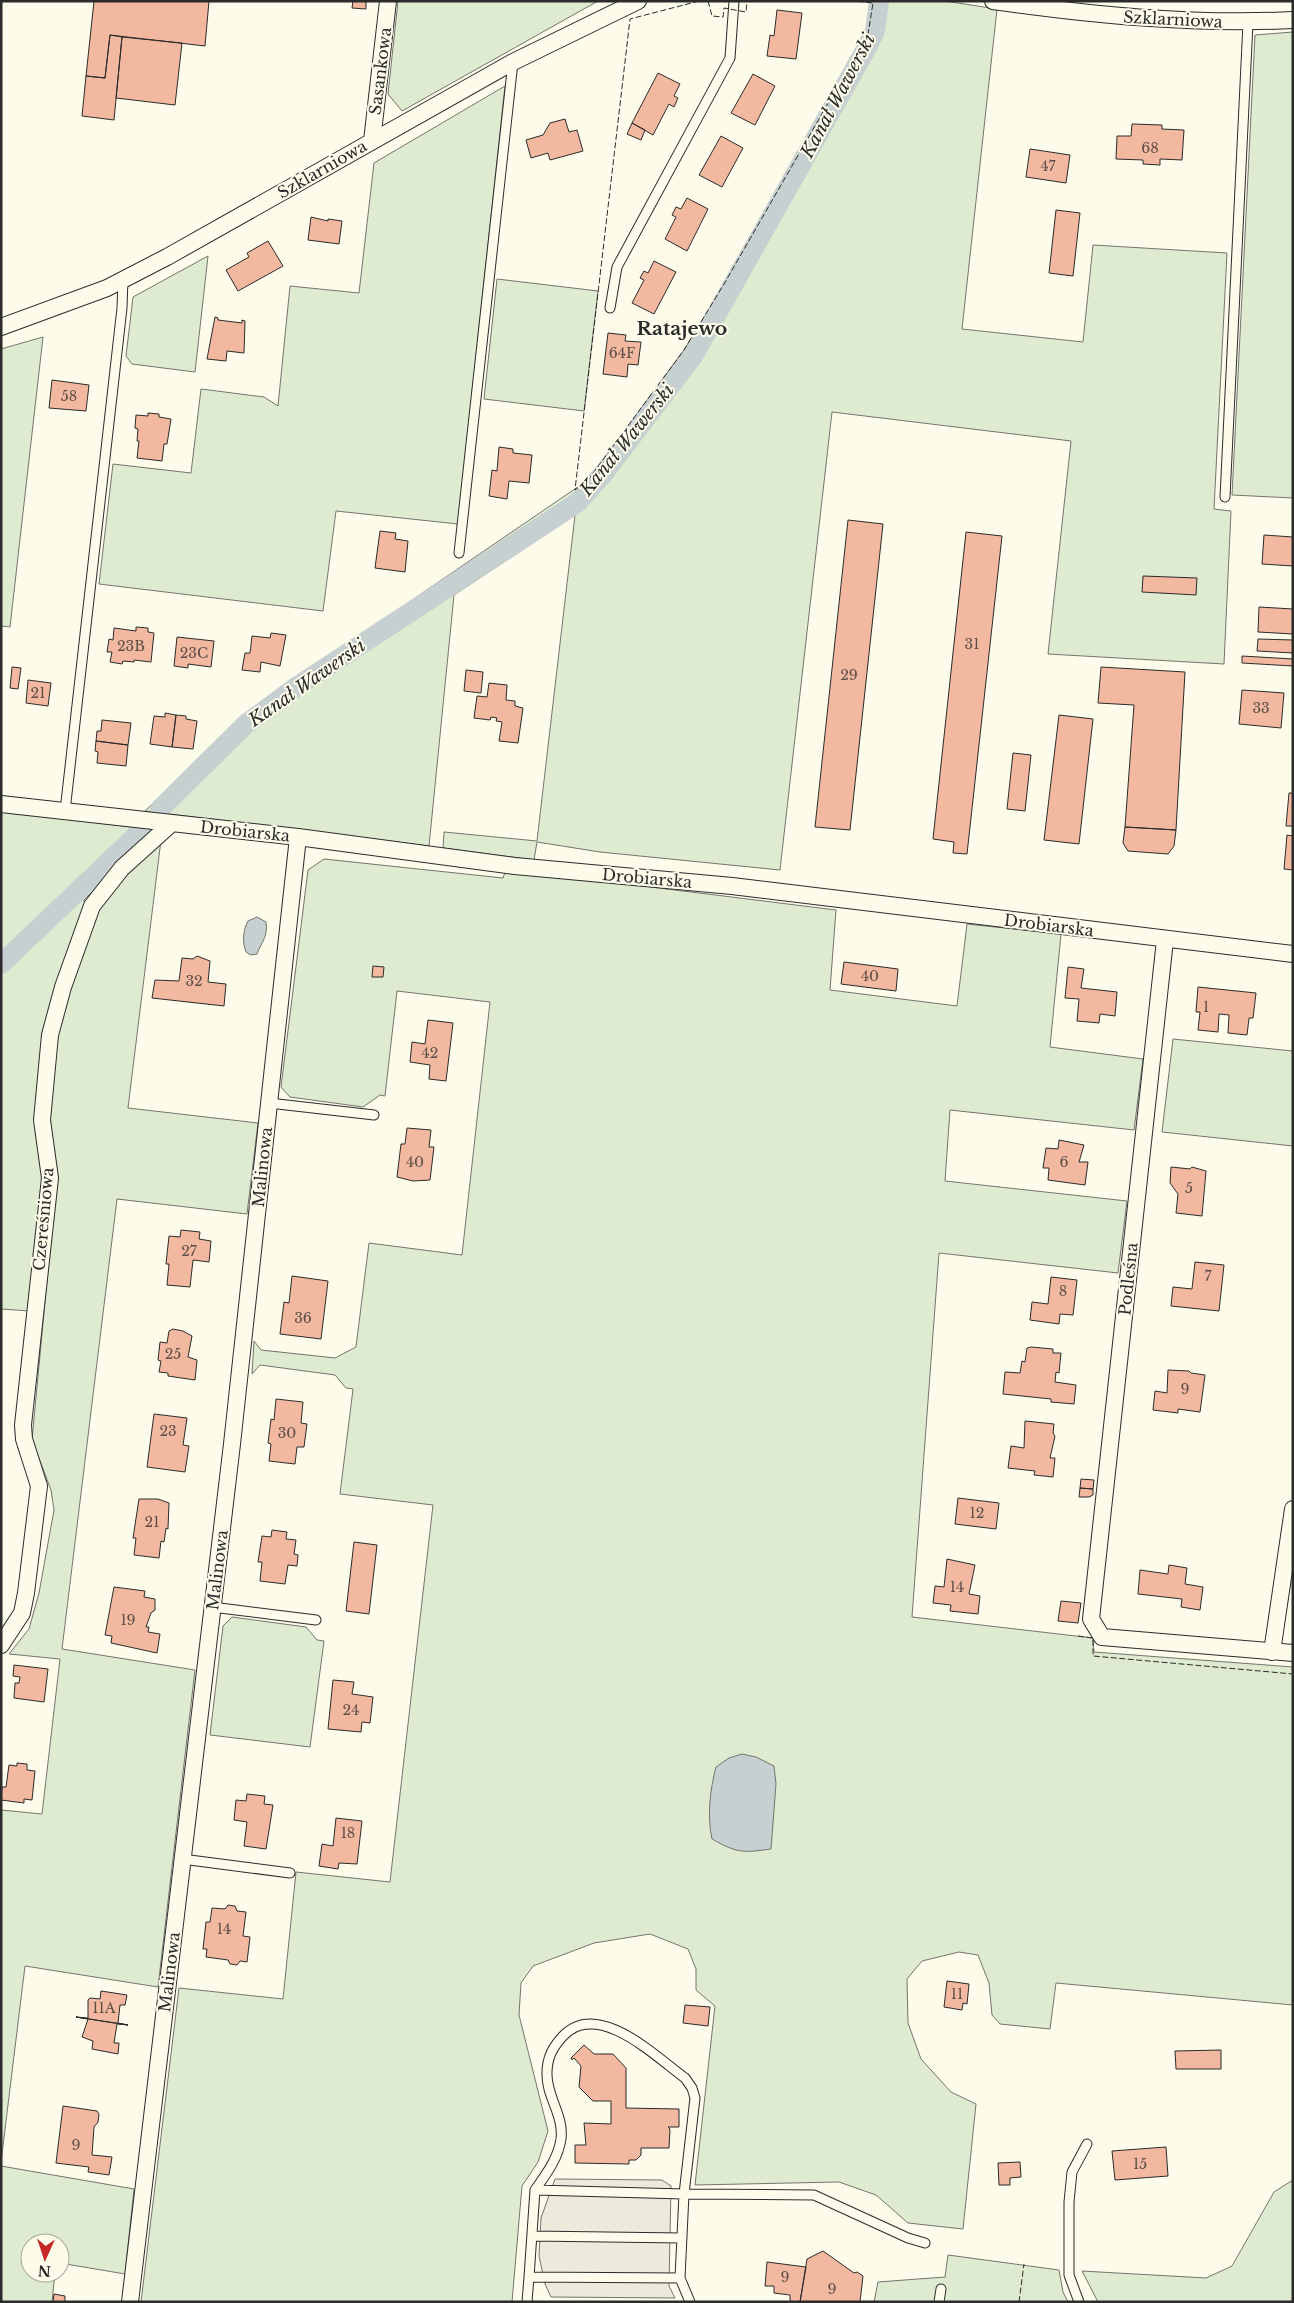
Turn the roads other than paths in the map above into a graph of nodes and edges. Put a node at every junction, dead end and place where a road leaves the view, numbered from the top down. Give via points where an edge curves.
1 (388, 1) edge
2 (638, 1) edge
3 (734, 1) edge
4 (1001, 2) edge
5 (1293, 20) edge
6 (1248, 22) junction
7 (513, 62) junction
8 (372, 140) junction
9 (123, 279) junction
10 (610, 308) dead end
11 (1, 327) edge
12 (1225, 497) dead end
13 (459, 553) dead end
14 (1, 804) edge
15 (66, 811) junction
16 (172, 823) junction
17 (298, 837) junction
18 (1165, 940) junction
19 (1293, 954) edge
20 (269, 1103) junction
21 (374, 1115) dead end
22 (1293, 1509) edge
23 (212, 1607) junction
24 (316, 1620) dead end
25 (1, 1645) edge
26 (1272, 1652) junction
27 (1293, 1654) edge
28 (182, 1859) junction
29 (290, 1873) dead end
30 (1087, 2144) dead end
31 (535, 2190) junction
32 (684, 2194) junction
33 (532, 2236) junction
34 (682, 2238) junction
35 (925, 2243) dead end
36 (529, 2277) junction
37 (680, 2278) junction
38 (941, 2288) dead end
39 (130, 2302) edge
40 (527, 2302) edge
41 (690, 2302) edge
42 (939, 2302) edge
43 (1079, 2302) edge

1 - 8 street, Sasankowa
2 - 7 street, Szklarniowa
3 - 10 lane via 730,58 617,267
4 - 6 street, Szklarniowa via 1120,17
5 - 6 street, Szklarniowa
6 - 12 lane
7 - 8 street, Szklarniowa
7 - 13 lane
8 - 9 street, Szklarniowa
9 - 11 street, Szklarniowa
9 - 15 lane
14 - 15 street, Drobiarska
15 - 16 street, Drobiarska
16 - 17 street, Drobiarska
16 - 25 street, Czereśniowa via 122,868 92,906 50,1035 42,1120 50,1178 23,1425 24,1439 39,1486 22,1613
17 - 18 street, Drobiarska via 514,866 732,886
17 - 20 street, Malinowa
18 - 19 street, Drobiarska
18 - 26 street, Podleśna via 1091,1618 1102,1637
20 - 21 lane
20 - 23 street, Malinowa
22 - 26 street
23 - 24 lane
23 - 28 street, Malinowa
26 - 27 street
28 - 29 lane
28 - 39 street, Malinowa
30 - 43 lane via 1072,2172 1069,2202 1070,2275
31 - 32 lane
31 - 32 lane via 554,2163 560,2140 561,2124 546,2073 549,2053 567,2032 580,2024 598,2024 622,2032 685,2078 692,2088 695,2098
31 - 33 lane
32 - 34 lane
32 - 35 lane via 814,2195
33 - 34 lane
33 - 36 lane
34 - 37 lane
36 - 37 lane
36 - 40 lane
37 - 41 lane
38 - 42 lane

